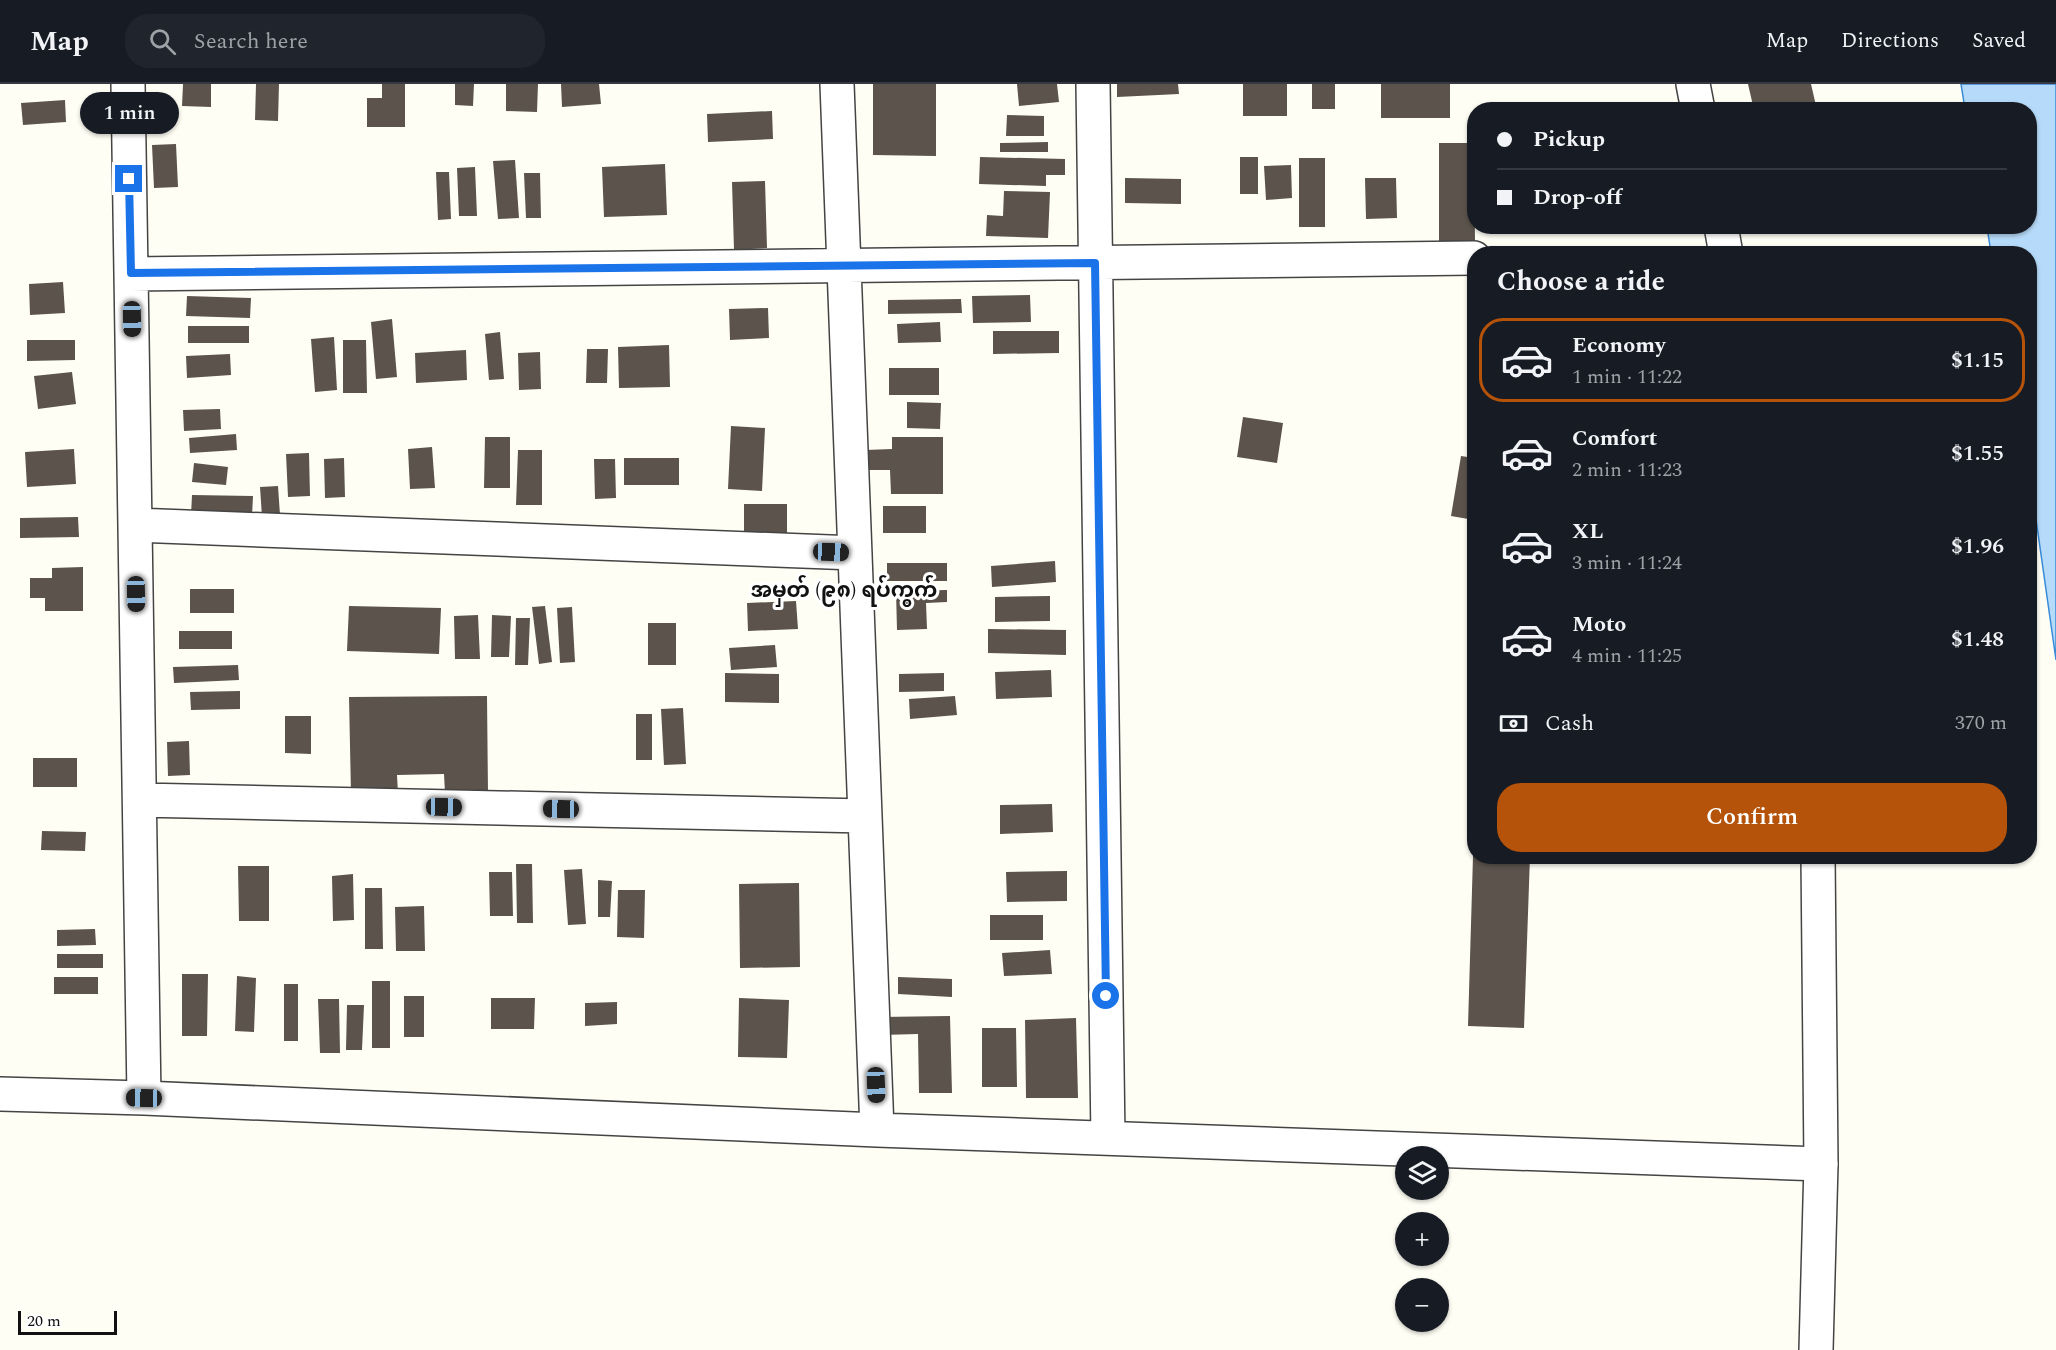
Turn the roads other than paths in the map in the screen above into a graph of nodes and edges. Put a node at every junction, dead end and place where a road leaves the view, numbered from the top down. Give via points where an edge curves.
1 (128, 84) edge
2 (837, 84) edge
3 (1093, 84) edge
4 (1693, 84) edge
5 (1696, 102) edge
6 (1467, 258) edge
7 (1095, 263) junction
8 (844, 266) junction
9 (131, 273) junction
10 (135, 525) junction
11 (855, 553) junction
12 (140, 800) junction
13 (865, 816) junction
14 (1818, 864) edge
15 (0, 1094) edge
16 (144, 1098) junction
17 (877, 1130) junction
18 (1108, 1138) junction
19 (1821, 1164) junction
20 (1816, 1350) edge

1 - 9 street
2 - 8 street
3 - 7 street
4 - 5 street
6 - 7 street
7 - 8 street
7 - 18 street
8 - 9 street
8 - 11 street
9 - 10 street
10 - 11 street
10 - 12 street
11 - 13 street
12 - 13 street
12 - 16 street
13 - 17 street
14 - 19 street
15 - 16 street
16 - 17 street
17 - 18 street
18 - 19 street
19 - 20 street

